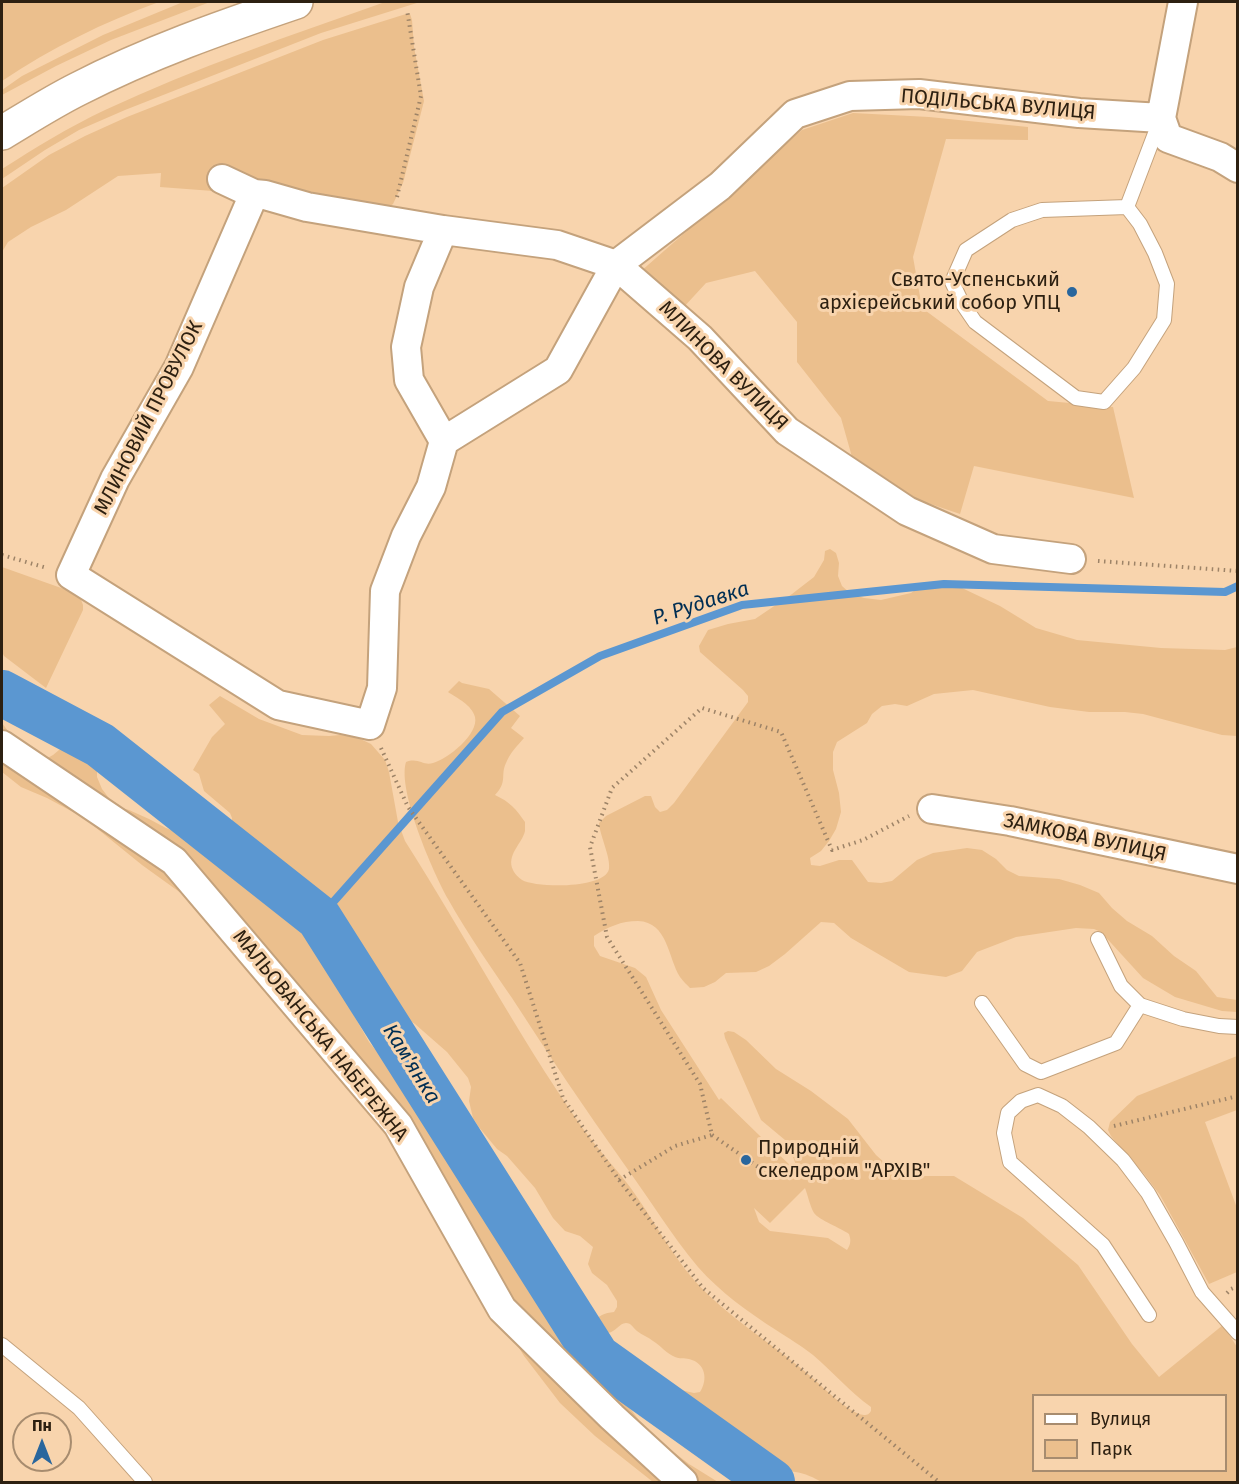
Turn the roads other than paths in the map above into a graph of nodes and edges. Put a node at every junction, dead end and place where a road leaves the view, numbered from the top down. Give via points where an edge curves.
1 (296, 2) edge
2 (1183, 2) edge
3 (1161, 118) junction
4 (2, 133) edge
5 (1238, 168) edge
6 (222, 179) dead end
7 (254, 194) junction
8 (1127, 207) junction
9 (443, 230) junction
10 (616, 265) junction
11 (444, 441) junction
12 (1071, 559) road end
13 (2, 745) edge
14 (932, 809) road end
15 (1238, 869) edge
16 (1098, 939) dead end
17 (982, 1003) dead end
18 (1140, 1005) junction
19 (1238, 1027) edge
20 (1149, 1316) dead end
21 (1238, 1333) edge
22 (2, 1345) edge
23 (145, 1482) edge
24 (683, 1482) edge

1 - 4 street via 146,58 77,89
2 - 3 street
3 - 5 street via 1168,138
3 - 8 lane
3 - 10 street, ПОДІЛЬСЬКА ВУЛИЦЯ via 1079,113 919,94 850,96 795,114 720,186
6 - 7 street, МЛИНОВА ВУЛИЦЯ
7 - 9 street, МЛИНОВА ВУЛИЦЯ
7 - 11 street, МЛИНОВИЙ ПРОВУЛОК via 179,367 115,479 70,576 278,705 370,725 382,688 385,591 406,536 431,487
8 - 8 lane via 1042,210 1012,220 966,250 952,282 975,322 1076,398 1104,402 1134,368 1164,320 1167,284 1140,224
9 - 10 street, МЛИНОВА ВУЛИЦЯ via 557,245
9 - 11 street via 419,287 406,347 409,380
10 - 11 street, ПОДІЛЬСЬКА ВУЛИЦЯ via 558,370
10 - 12 street, МЛИНОВА ВУЛИЦЯ via 700,338 787,431 907,511 993,549
13 - 24 street, МАЛЬОВАНСЬКА НАБЕРЕЖНА via 174,861 398,1125 502,1308
14 - 15 street, ЗАМКОВА ВУЛИЦЯ via 1010,821
16 - 18 lane via 1121,986
17 - 18 lane via 1025,1064 1041,1072 1116,1043
18 - 19 lane via 1183,1019
20 - 21 lane via 1103,1245 1010,1162 1004,1133 1008,1113 1021,1101 1038,1095 1062,1106 1123,1160 1148,1193 1202,1292
22 - 23 lane via 79,1408

